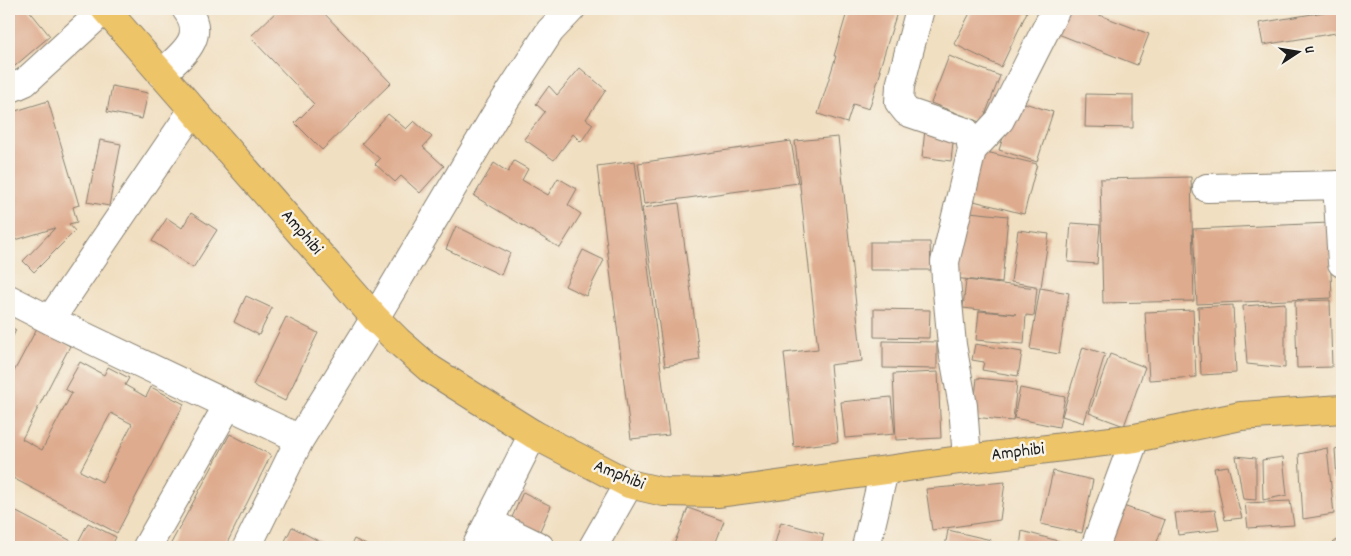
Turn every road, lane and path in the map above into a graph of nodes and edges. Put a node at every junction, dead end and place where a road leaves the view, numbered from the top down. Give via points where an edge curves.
1 (186, 9) edge
2 (571, 9) edge
3 (920, 9) edge
4 (1056, 9) edge
5 (113, 12) edge
6 (162, 74) junction
7 (9, 89) edge
8 (193, 110) junction
9 (972, 150) junction
10 (1340, 185) edge
11 (1207, 188) dead end
12 (1342, 263) edge
13 (9, 299) edge
14 (375, 318) junction
15 (50, 320) junction
16 (228, 404) junction
17 (1342, 409) edge
18 (533, 434) junction
19 (1135, 438) junction
20 (300, 439) junction
21 (967, 459) junction
22 (884, 470) junction
23 (629, 484) junction
24 (489, 522) junction
25 (147, 547) edge
26 (246, 547) edge
27 (476, 547) edge
28 (540, 547) edge
29 (594, 547) edge
30 (866, 547) edge
31 (1096, 547) edge

1 - 6 street via 195,27 194,36 187,49
2 - 14 street via 550,31 496,114
3 - 9 street via 900,86 899,102 907,112 966,132
4 - 9 street via 1000,120
5 - 6 main road, Amphibi
5 - 7 street via 25,82
6 - 8 main road, Amphibi
8 - 14 main road, Amphibi
8 - 15 street
9 - 21 street via 945,262
10 - 11 street
10 - 12 street
13 - 15 street
14 - 18 main road, Amphibi via 430,369
14 - 20 street
15 - 16 street
16 - 20 street
16 - 25 street
17 - 19 main road, Amphibi via 1241,416
18 - 23 main road, Amphibi
18 - 24 street
19 - 21 main road, Amphibi
19 - 31 street
20 - 26 street
21 - 22 main road, Amphibi
22 - 23 main road, Amphibi via 719,493 664,492
22 - 30 street
23 - 29 street
24 - 27 street
24 - 28 street

